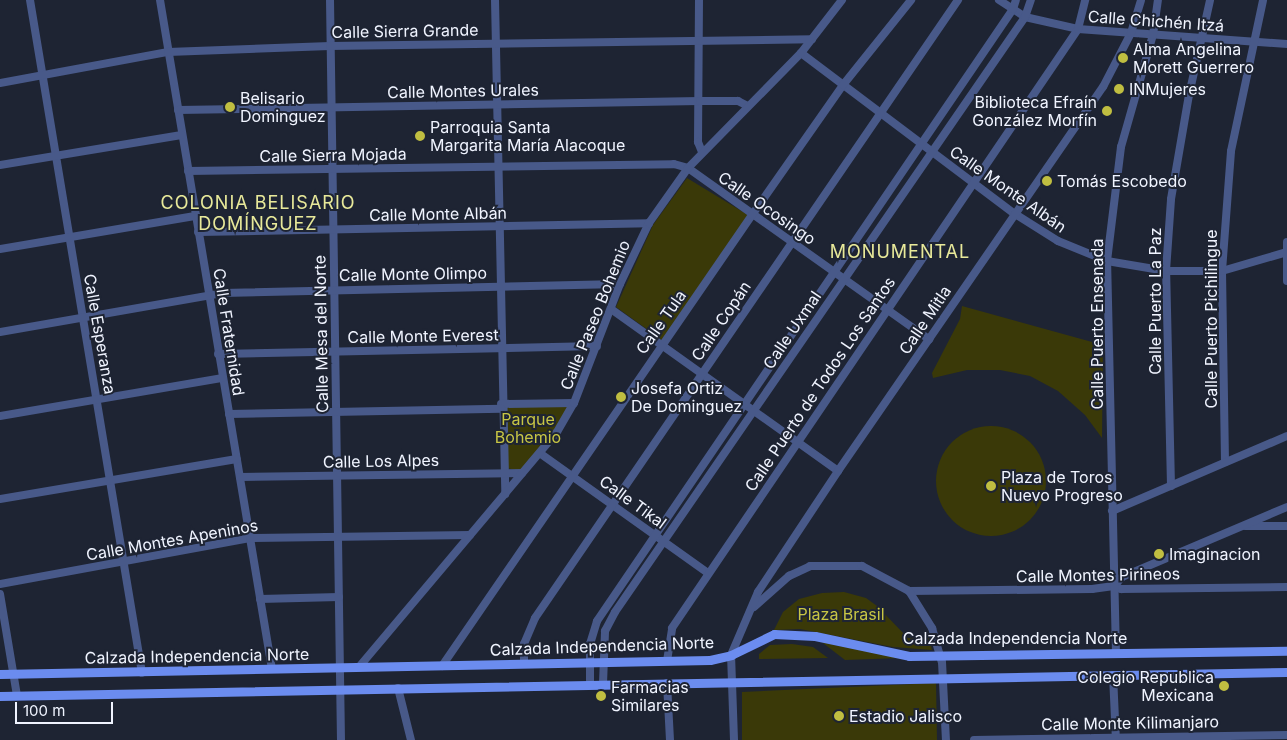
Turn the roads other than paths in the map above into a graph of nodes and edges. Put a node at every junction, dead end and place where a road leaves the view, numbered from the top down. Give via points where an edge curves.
1 (30, 0) edge
2 (160, 0) edge
3 (330, 0) edge
4 (495, 0) edge
5 (699, 0) edge
6 (842, 0) edge
7 (911, 0) edge
8 (958, 0) edge
9 (999, 0) edge
10 (1016, 0) edge
11 (1031, 0) edge
12 (1085, 0) edge
13 (1141, 0) edge
14 (1158, 0) edge
15 (1210, 0) edge
16 (1263, 0) edge
17 (1013, 9) junction
18 (1026, 17) junction
19 (1078, 29) junction
20 (1131, 33) junction
21 (1153, 35) junction
22 (1203, 38) junction
23 (812, 39) junction
24 (699, 41) junction
25 (1256, 42) junction
26 (496, 43) junction
27 (1287, 44) edge
28 (330, 46) junction
29 (168, 52) junction
30 (801, 53) junction
31 (42, 76) junction
32 (0, 82) edge
33 (844, 85) junction
34 (700, 101) junction
35 (497, 104) junction
36 (748, 106) junction
37 (331, 108) junction
38 (178, 110) junction
39 (880, 113) junction
40 (182, 135) junction
41 (921, 144) junction
42 (702, 152) junction
43 (931, 152) junction
44 (56, 157) junction
45 (0, 165) edge
46 (498, 166) junction
47 (332, 168) junction
48 (688, 168) junction
49 (188, 171) junction
50 (973, 183) junction
51 (1015, 214) junction
52 (752, 215) junction
53 (196, 216) junction
54 (649, 223) junction
55 (499, 226) junction
56 (333, 230) junction
57 (198, 232) junction
58 (70, 238) junction
59 (1287, 242) edge
60 (792, 243) junction
61 (0, 249) edge
62 (1287, 252) edge
63 (1107, 261) junction
64 (1166, 271) junction
65 (1222, 271) junction
66 (834, 272) junction
67 (844, 279) junction
68 (1287, 281) edge
69 (620, 284) junction
70 (500, 286) junction
71 (334, 290) junction
72 (210, 296) junction
73 (611, 309) junction
74 (887, 310) junction
75 (83, 318) junction
76 (0, 332) edge
77 (928, 339) junction
78 (597, 346) junction
79 (661, 346) junction
80 (502, 348) junction
81 (334, 351) junction
82 (218, 354) junction
83 (702, 374) junction
84 (223, 378) junction
85 (97, 401) junction
86 (574, 403) junction
87 (743, 404) junction
88 (501, 407) junction
89 (754, 411) junction
90 (335, 412) junction
91 (229, 414) junction
92 (0, 416) edge
93 (1287, 436) edge
94 (797, 442) junction
95 (541, 454) junction
96 (237, 459) junction
97 (1225, 462) junction
98 (838, 471) junction
99 (522, 473) junction
100 (504, 474) junction
101 (338, 476) junction
102 (572, 476) junction
103 (240, 477) junction
104 (110, 480) junction
105 (1171, 486) junction
106 (505, 494) junction
107 (0, 499) edge
108 (612, 505) junction
109 (1287, 507) edge
110 (1112, 511) junction
111 (1287, 526) edge
112 (1240, 527) junction
113 (470, 535) junction
114 (654, 535) junction
115 (338, 536) junction
116 (250, 538) junction
117 (664, 542) junction
118 (125, 562) junction
119 (708, 573) junction
120 (0, 584) edge
121 (1114, 586) junction
122 (1287, 587) edge
123 (909, 591) junction
124 (0, 594) edge
125 (339, 597) junction
126 (260, 599) junction
127 (752, 609) junction
128 (1287, 650) edge
129 (1116, 654) junction
130 (731, 655) junction
131 (940, 656) junction
132 (667, 661) junction
133 (589, 662) junction
134 (604, 662) junction
135 (524, 664) junction
136 (442, 666) junction
137 (359, 667) junction
138 (340, 668) junction
139 (272, 669) junction
140 (1287, 672) edge
141 (142, 673) junction
142 (0, 674) edge
143 (13, 674) junction
144 (1113, 675) junction
145 (944, 678) junction
146 (732, 682) junction
147 (668, 683) junction
148 (590, 684) junction
149 (603, 684) junction
150 (398, 688) junction
151 (341, 689) junction
152 (0, 696) edge
153 (17, 696) junction
154 (1287, 735) edge
155 (1116, 739) edge
156 (342, 740) edge
157 (411, 740) edge
158 (670, 740) edge
159 (734, 740) edge
160 (946, 740) edge
161 (974, 740) edge

1 - 31 street, Calle Esperanza
2 - 29 street, Calle Fraternidad
3 - 28 street, Calle Mesa del Norte
4 - 26 street
5 - 24 street
6 - 23 street, Calle Paseo Bohemio
7 - 33 street, Calle Tula
8 - 39 street, Calle Copán
9 - 17 street, Calle Chichén Itzá
10 - 17 street, Calle Uxmal
11 - 18 street, Calle Uxmal
12 - 19 street, Calle Puerto de Todos Los Santos
13 - 20 street, Calle Mitla
14 - 21 street, Calle Puerto Ensenada
15 - 22 street, Calle Puerto La Paz
16 - 25 street, Calle Puerto Pichilingue
17 - 18 street, Calle Chichén Itzá
17 - 41 street, Calle Uxmal
18 - 19 street, Calle Chichén Itzá
18 - 43 street, Calle Uxmal
19 - 20 street, Calle Chichén Itzá
19 - 50 street, Calle Puerto de Todos Los Santos
20 - 21 street, Calle Chichén Itzá
20 - 51 street, Calle Mitla via 1103,87
21 - 22 street, Calle Chichén Itzá
21 - 63 street, Calle Puerto Ensenada via 1121,147
22 - 25 street, Calle Chichén Itzá
22 - 64 street, Calle Puerto La Paz via 1189,95 1171,199
23 - 24 street, Calle Sierra Grande
23 - 30 street, Calle Paseo Bohemio
24 - 26 street, Calle Sierra Grande
24 - 34 street
25 - 27 street, Calle Chichén Itzá
25 - 65 street, Calle Puerto Pichilingue via 1231,151
26 - 28 street, Calle Sierra Grande
26 - 35 street
28 - 29 street, Calle Sierra Grande
28 - 37 street, Calle Mesa del Norte
29 - 31 street, Calle Sierra Grande
29 - 38 street, Calle Fraternidad
30 - 33 street, Calle Monte Albán
30 - 36 street, Calle Paseo Bohemio
31 - 32 street, Calle Sierra Grande
31 - 44 street, Calle Esperanza
33 - 39 street, Calle Monte Albán
33 - 52 street, Calle Tula
34 - 35 street, Calle Montes Urales
34 - 36 street, Calle Montes Urales via 738,101
34 - 42 street via 698,142
35 - 37 street, Calle Montes Urales
35 - 46 street
36 - 42 street, Calle Paseo Bohemio
37 - 38 street, Calle Montes Urales
37 - 47 street, Calle Mesa del Norte
38 - 40 street, Calle Fraternidad
39 - 41 street, Calle Monte Albán
39 - 60 street, Calle Copán
40 - 44 street
40 - 49 street, Calle Fraternidad
41 - 43 street, Calle Monte Albán
41 - 66 street, Calle Uxmal
42 - 48 street, Calle Paseo Bohemio
43 - 50 street, Calle Monte Albán
43 - 67 street, Calle Uxmal
44 - 45 street
44 - 58 street, Calle Esperanza
46 - 47 street, Calle Sierra Mojada
46 - 48 street, Calle Sierra Mojada via 674,164
46 - 55 street
47 - 49 street, Calle Sierra Mojada
47 - 56 street, Calle Mesa del Norte
48 - 52 street, Calle Ocosingo
48 - 54 street, Calle Paseo Bohemio
49 - 53 street, Calle Fraternidad
50 - 51 street, Calle Monte Albán
50 - 74 street, Calle Puerto de Todos Los Santos
51 - 63 street, Calle Monte Albán via 1058,241
51 - 77 street, Calle Mitla
52 - 60 street, Calle Ocosingo
52 - 79 street, Calle Tula
53 - 57 street, Calle Fraternidad
53 - 58 street
54 - 55 street, Calle Monte Albán
54 - 69 street, Calle Paseo Bohemio
55 - 56 street, Calle Monte Albán
55 - 70 street
56 - 57 street, Calle Monte Albán
56 - 71 street, Calle Mesa del Norte
57 - 72 street, Calle Fraternidad
58 - 61 street
58 - 75 street, Calle Esperanza
59 - 62 street
60 - 66 street, Calle Ocosingo
60 - 83 street, Calle Copán
62 - 65 street, Calle Monte Albán
62 - 68 street
63 - 64 street, Calle Monte Albán
63 - 110 street, Calle Puerto Ensenada
64 - 65 street, Calle Monte Albán
64 - 105 street, Calle Puerto La Paz
65 - 97 street, Calle Puerto Pichilingue
66 - 67 street, Calle Ocosingo
66 - 87 street, Calle Uxmal
67 - 74 street, Calle Ocosingo
67 - 89 street, Calle Uxmal
69 - 70 street, Calle Monte Olimpo
69 - 73 street, Calle Paseo Bohemio
70 - 71 street, Calle Monte Olimpo
70 - 80 street
71 - 72 street, Calle Monte Olimpo
71 - 81 street, Calle Mesa del Norte
72 - 75 street, Calle Monte Olimpo
72 - 82 street, Calle Fraternidad
73 - 78 street, Calle Paseo Bohemio
73 - 79 street
74 - 77 street, Calle Ocosingo
74 - 94 street, Calle Puerto de Todos Los Santos
75 - 76 street, Calle Monte Olimpo
75 - 85 street, Calle Esperanza
77 - 98 street, Calle Mitla
78 - 80 street, Calle Monte Everest
78 - 86 street, Calle Paseo Bohemio
79 - 83 street
79 - 102 street, Calle Tula
80 - 81 street, Calle Monte Everest
80 - 88 street
81 - 82 street, Calle Monte Everest
81 - 90 street, Calle Mesa del Norte
82 - 84 street, Calle Fraternidad
83 - 87 street
83 - 108 street, Calle Copán
84 - 85 street
84 - 91 street, Calle Fraternidad
85 - 92 street
85 - 104 street, Calle Esperanza
86 - 88 street
86 - 95 street, Calle Paseo Bohemio
87 - 89 street
87 - 114 street, Calle Uxmal
88 - 90 street
88 - 100 street
89 - 94 street
89 - 117 street, Calle Uxmal
90 - 91 street
90 - 101 street, Calle Mesa del Norte
91 - 96 street, Calle Fraternidad
93 - 97 street
94 - 98 street
94 - 119 street, Calle Puerto de Todos Los Santos
95 - 99 street, Calle Paseo Bohemio
95 - 102 street, Calle Tikal
96 - 103 street, Calle Fraternidad
96 - 104 street
97 - 105 street
98 - 127 street, Calle Mitla via 758,592
99 - 100 street, Calle Los Alpes
99 - 106 street, Calle Paseo Bohemio
100 - 101 street, Calle Los Alpes
100 - 106 street
101 - 103 street, Calle Los Alpes
101 - 115 street, Calle Mesa del Norte
102 - 108 street, Calle Tikal
102 - 136 street, Calle Tula
103 - 116 street, Calle Fraternidad
104 - 107 street
104 - 118 street, Calle Esperanza
105 - 110 street
106 - 113 street, Calle Paseo Bohemio
108 - 114 street, Calle Tikal
108 - 135 street, Calle Copán via 535,618 524,644
109 - 112 street
110 - 121 street, Calle Puerto Ensenada
111 - 112 street
112 - 121 street via 1122,577
113 - 115 street, Calle Montes Apeninos
113 - 137 street, Calle Paseo Bohemio
114 - 117 street, Calle Tikal
114 - 133 street, Calle Uxmal via 597,621 592,631
115 - 116 street, Calle Montes Apeninos
115 - 125 street, Calle Mesa del Norte
116 - 118 street, Calle Montes Apeninos
116 - 126 street, Calle Fraternidad
117 - 119 street, Calle Tikal
117 - 134 street, Calle Uxmal via 606,631
118 - 120 street, Calle Montes Apeninos
118 - 141 street, Calle Esperanza
119 - 132 street, Calle Puerto de Todos Los Santos via 672,628
121 - 122 street, Calle Montes Pirineos via 1120,589
121 - 123 street, Calle Montes Pirineos
121 - 129 street, Calle Puerto Ensenada
123 - 127 street via 862,566 810,566 789,576
123 - 131 street via 932,628
124 - 143 street
125 - 126 street
125 - 138 street, Calle Mesa del Norte
126 - 139 street, Calle Fraternidad
127 - 130 street, Calle Mitla
128 - 129 main road, Calzada Independencia Norte
129 - 131 main road, Calzada Independencia Norte
130 - 131 main road, Calzada Independencia Norte via 761,638 782,634 815,636 909,656
130 - 132 main road, Calzada Independencia Norte via 710,660
130 - 146 street
131 - 145 street
132 - 134 main road, Calzada Independencia Norte
133 - 134 main road, Calzada Independencia Norte
133 - 135 main road, Calzada Independencia Norte
133 - 148 street, Calle Uxmal
134 - 149 street, Calle Uxmal
135 - 136 main road, Calzada Independencia Norte
136 - 137 main road, Calzada Independencia Norte
137 - 138 main road, Calzada Independencia Norte
138 - 139 main road, Calzada Independencia Norte
138 - 151 street, Calle Mesa del Norte
139 - 141 main road, Calzada Independencia Norte
140 - 144 main road
141 - 143 main road, Calzada Independencia Norte
142 - 143 main road, Calzada Independencia Norte
143 - 153 street
144 - 145 main road
144 - 155 street
145 - 146 main road
145 - 160 street
146 - 147 main road
146 - 159 street
147 - 149 main road
147 - 158 street
148 - 149 main road
148 - 150 main road
150 - 151 main road
150 - 157 street
151 - 153 main road
151 - 156 street, Calle Mesa del Norte
152 - 153 main road
154 - 155 street, Calle Monte Kilimanjaro
155 - 161 street, Calle Monte Kilimanjaro

